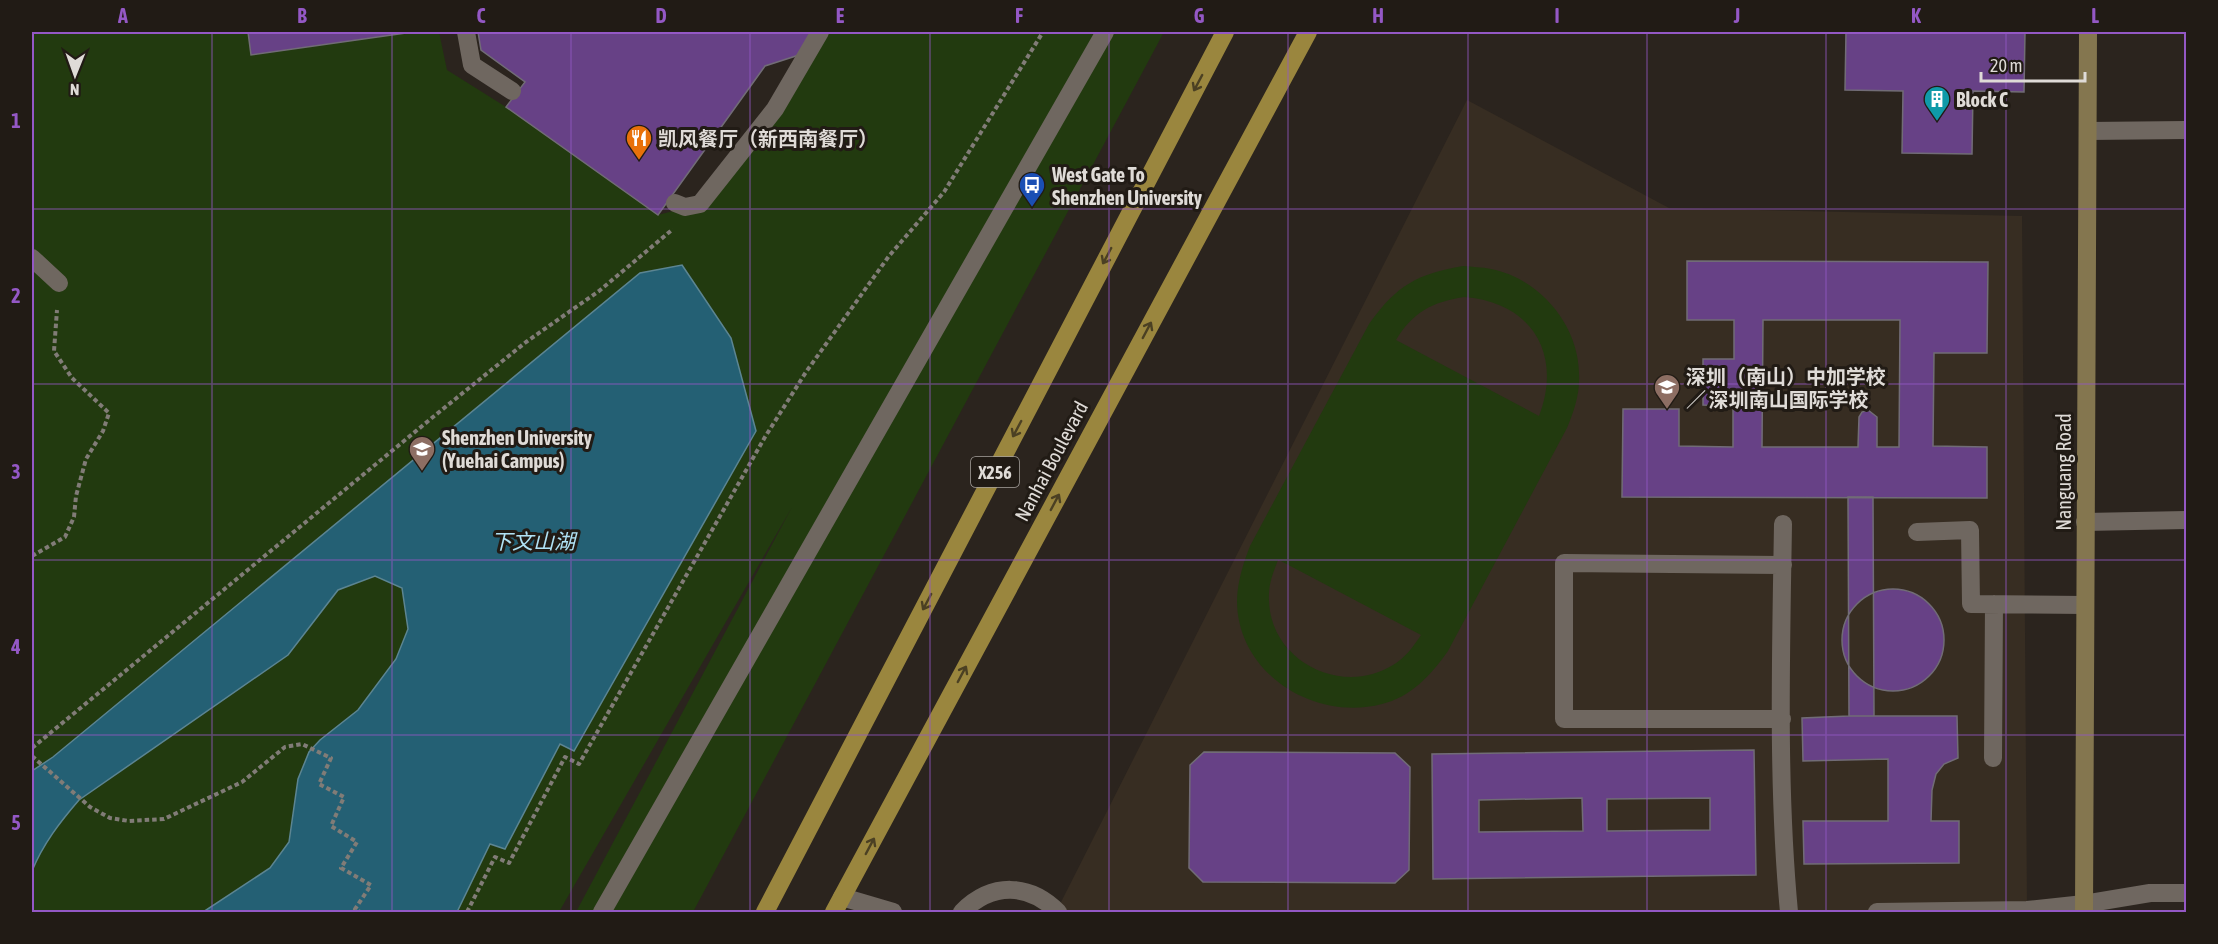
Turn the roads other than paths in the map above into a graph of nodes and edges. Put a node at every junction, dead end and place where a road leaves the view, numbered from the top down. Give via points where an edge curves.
1 (466, 32) edge
2 (820, 32) edge
3 (1105, 32) edge
4 (1225, 32) edge
5 (1308, 32) edge
6 (2088, 32) edge
7 (512, 92) dead end
8 (2187, 130) edge
9 (2088, 131) junction
10 (675, 203) dead end
11 (32, 258) edge
12 (60, 283) road end
13 (2187, 520) edge
14 (2085, 522) junction
15 (1784, 524) dead end
16 (1917, 532) dead end
17 (1783, 565) junction
18 (1994, 604) junction
19 (2085, 605) junction
20 (1782, 719) junction
21 (1993, 758) dead end
22 (2187, 893) edge
23 (837, 907) edge
24 (2084, 908) edge
25 (602, 912) edge
26 (765, 912) edge
27 (894, 912) edge
28 (962, 912) edge
29 (1058, 912) edge
30 (1789, 912) edge
31 (1877, 912) edge

1 - 7 street via 472,65
2 - 10 street via 775,109 700,204 685,207
3 - 25 street
4 -> 26 main road, X256
23 -> 5 main road, Nanhai Boulevard
6 - 9 street, Nanguang Road
8 - 9 street
9 - 14 street, Nanguang Road
11 - 12 street
13 - 14 street
14 - 19 street, Nanguang Road
15 - 17 street
16 - 18 street via 1970,530 1971,604
17 - 20 street
17 - 20 street via 1564,563 1564,719
18 - 19 street
18 - 21 street
19 - 24 street, Nanguang Road
20 - 30 street via 1784,865
22 - 24 street via 2150,893
23 - 27 street
24 - 31 street
28 - 29 street via 986,894 1018,890 1035,894

